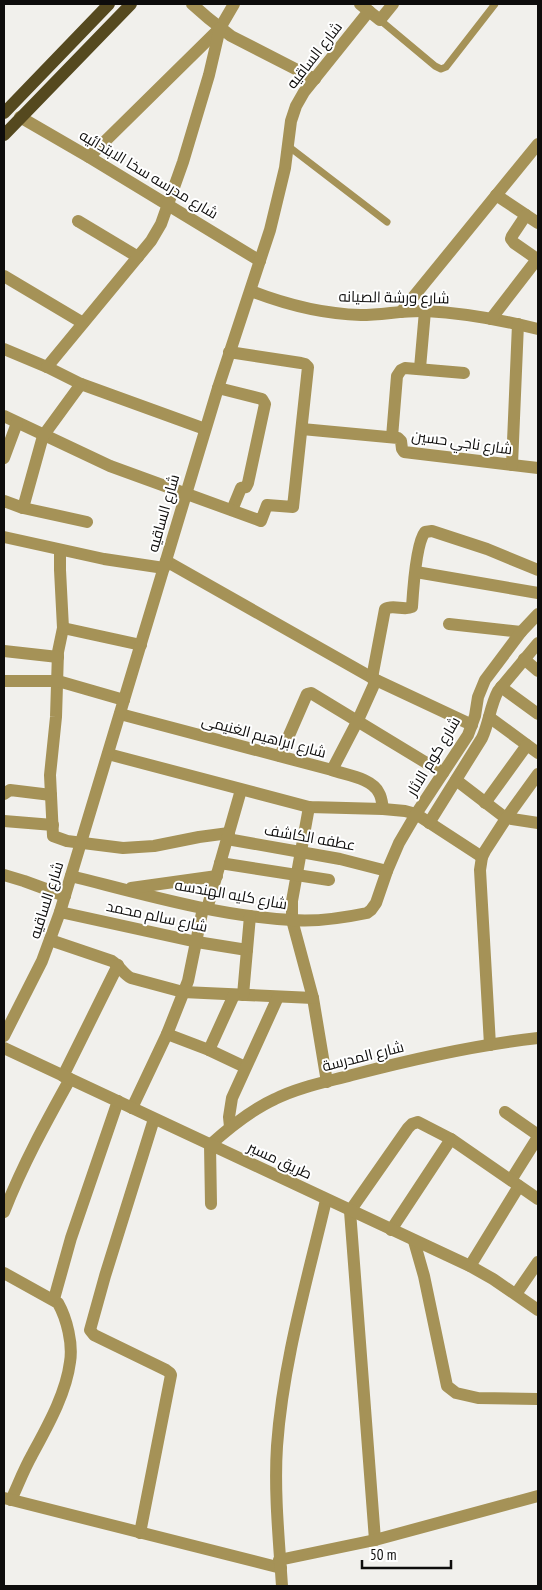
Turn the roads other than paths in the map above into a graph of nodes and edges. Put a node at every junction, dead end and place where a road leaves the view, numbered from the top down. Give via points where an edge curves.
1 (109, 4) edge
2 (131, 4) edge
3 (192, 4) edge
4 (234, 4) edge
5 (393, 4) edge
6 (495, 4) edge
7 (364, 7) edge
8 (380, 20) junction
9 (220, 28) junction
10 (314, 79) junction
11 (4, 113) edge
12 (20, 117) junction
13 (4, 136) edge
14 (538, 144) edge
15 (288, 146) junction
16 (89, 157) junction
17 (496, 194) junction
18 (168, 205) junction
19 (526, 215) junction
20 (78, 221) dead end
21 (387, 222) dead end
22 (538, 223) edge
23 (138, 257) junction
24 (538, 259) edge
25 (260, 261) junction
26 (4, 276) edge
27 (251, 291) junction
28 (425, 311) junction
29 (402, 312) junction
30 (491, 319) junction
31 (83, 323) junction
32 (518, 324) junction
33 (538, 329) edge
34 (4, 350) edge
35 (229, 352) junction
36 (47, 367) junction
37 (420, 368) junction
38 (464, 373) dead end
39 (81, 384) junction
40 (218, 388) junction
41 (4, 416) edge
42 (17, 423) junction
43 (205, 429) junction
44 (302, 429) junction
45 (43, 436) junction
46 (392, 437) junction
47 (4, 458) edge
48 (512, 465) junction
49 (538, 468) edge
50 (186, 493) junction
51 (4, 501) edge
52 (23, 508) junction
53 (232, 510) junction
54 (87, 522) dead end
55 (4, 537) edge
56 (60, 550) junction
57 (165, 565) junction
58 (538, 570) edge
59 (416, 572) junction
60 (538, 593) edge
61 (538, 614) edge
62 (449, 624) dead end
63 (63, 628) junction
64 (521, 632) junction
65 (538, 643) edge
66 (141, 645) junction
67 (4, 651) edge
68 (58, 657) junction
69 (524, 659) junction
70 (538, 671) edge
71 (374, 679) junction
72 (4, 681) edge
73 (58, 681) junction
74 (501, 687) junction
75 (124, 700) junction
76 (120, 714) junction
77 (538, 714) edge
78 (489, 718) junction
79 (358, 720) junction
80 (472, 725) junction
81 (527, 745) junction
82 (538, 753) edge
83 (108, 754) junction
84 (280, 756) junction
85 (332, 770) junction
86 (443, 773) junction
87 (538, 774) edge
88 (456, 780) junction
89 (241, 790) junction
90 (4, 794) edge
91 (51, 795) junction
92 (485, 803) junction
93 (309, 807) junction
94 (383, 809) junction
95 (416, 814) junction
96 (507, 817) junction
97 (4, 821) edge
98 (429, 823) junction
99 (538, 823) edge
100 (53, 825) junction
101 (228, 836) junction
102 (81, 843) junction
103 (301, 852) junction
104 (482, 858) junction
105 (220, 863) junction
106 (386, 870) junction
107 (4, 875) edge
108 (297, 875) junction
109 (71, 876) junction
110 (216, 876) junction
111 (328, 880) dead end
112 (123, 889) junction
113 (64, 896) junction
114 (205, 908) junction
115 (60, 912) junction
116 (250, 916) junction
117 (292, 920) junction
118 (50, 940) junction
119 (197, 942) junction
120 (247, 950) junction
121 (118, 965) junction
122 (183, 992) junction
123 (238, 995) junction
124 (278, 997) junction
125 (313, 998) junction
126 (166, 1034) junction
127 (4, 1036) edge
128 (538, 1038) edge
129 (490, 1045) junction
130 (4, 1048) edge
131 (209, 1050) junction
132 (246, 1067) junction
133 (67, 1077) junction
134 (328, 1082) junction
135 (118, 1101) junction
136 (132, 1108) junction
137 (505, 1112) dead end
138 (154, 1119) junction
139 (230, 1127) junction
140 (538, 1136) edge
141 (451, 1139) junction
142 (210, 1145) junction
143 (515, 1183) junction
144 (538, 1199) edge
145 (326, 1200) junction
146 (211, 1204) dead end
147 (350, 1211) junction
148 (4, 1212) edge
149 (391, 1230) junction
150 (414, 1242) junction
151 (538, 1262) edge
152 (470, 1266) junction
153 (4, 1273) edge
154 (516, 1294) junction
155 (54, 1299) junction
156 (538, 1310) edge
157 (538, 1399) edge
158 (538, 1496) edge
159 (7, 1499) edge
160 (140, 1533) junction
161 (375, 1540) junction
162 (280, 1564) junction
163 (282, 1586) edge

1 - 11 main road
2 - 12 main road
3 - 9 street
4 - 9 street
5 - 8 street
6 - 8 lane via 442,69
7 - 8 street
7 - 10 street, شارع الساقيه
9 - 10 street via 242,43
9 - 16 street
9 - 18 street via 196,119
10 - 15 street, شارع الساقيه via 296,106
12 - 13 main road
12 - 16 street, شارع مدرسه سخا الابتدائيه
14 - 17 street
15 - 21 lane
15 - 25 street, شارع الساقيه via 278,200
16 - 18 street, شارع مدرسه سخا الابتدائيه
17 - 19 street
17 - 29 street
18 - 23 street via 151,242
18 - 25 street, شارع مدرسه سخا الابتدائيه
19 - 22 street
19 - 24 street via 511,239
20 - 23 street
23 - 31 street
24 - 30 street
25 - 27 street, شارع الساقيه
26 - 31 street
27 - 29 street, شارع ورشة الصيانه via 287,304 334,313
27 - 35 street, شارع الساقيه
28 - 29 street, شارع ورشة الصيانه
28 - 30 street, شارع ورشة الصيانه
28 - 37 street
30 - 32 street, شارع ورشة الصيانه
31 - 36 street
32 - 33 street, شارع ورشة الصيانه
32 - 48 street
34 - 36 street
35 - 40 street, شارع الساقيه
35 - 44 street via 306,364
36 - 39 street
37 - 38 street
37 - 46 street via 405,368 398,372
39 - 43 street
39 - 45 street
40 - 43 street, شارع الساقيه
40 - 53 street via 262,399 265,404 248,484 240,488
41 - 42 street
42 - 45 street
42 - 47 street
43 - 50 street, شارع الساقيه
44 - 46 street
44 - 53 street via 292,508 267,505 261,521
45 - 50 street via 110,466
45 - 52 street
46 - 48 street, شارع ناجي حسين via 400,439 404,452
48 - 49 street, شارع ناجي حسين
50 - 53 street
50 - 57 street, شارع الساقيه
51 - 52 street
52 - 54 street
55 - 56 street
56 - 57 street
56 - 63 street
57 - 66 street, شارع الساقيه
57 - 71 street
58 - 59 street via 430,531 422,537
59 - 60 street
59 - 71 street via 412,606 385,609
61 - 64 street, شارع كوم الاثار
62 - 64 street
63 - 66 street
63 - 68 street
64 - 80 street, شارع كوم الاثار via 485,680
65 - 69 street
66 - 75 street, شارع الساقيه
67 - 68 street
68 - 73 street
69 - 70 street
69 - 74 street
71 - 79 street
71 - 80 street
72 - 73 street
73 - 75 street
73 - 91 street
74 - 77 street
74 - 78 street via 493,700
75 - 76 street, شارع الساقيه
76 - 83 street, شارع الساقيه
76 - 84 street, شارع ابراهيم الغنيمى
78 - 81 street
78 - 88 street via 482,738
79 - 84 street via 314,694 307,694
79 - 85 street
79 - 86 street
80 - 86 street, شارع كوم الاثار
81 - 82 street
81 - 92 street
83 - 89 street
83 - 102 street, شارع الساقيه
84 - 85 street, شارع ابراهيم الغنيمى
85 - 94 street, شارع ابراهيم الغنيمى via 371,784 380,793
86 - 95 street, شارع كوم الاثار
87 - 96 street
88 - 92 street
88 - 98 street
89 - 93 street
89 - 101 street
90 - 91 street via 10,790
91 - 100 street
92 - 96 street
93 - 94 street
93 - 103 street
94 - 95 street
95 - 98 street
95 - 106 street, شارع كليه الهندسه
96 - 99 street
96 - 104 street
97 - 100 street
98 - 104 street
100 - 102 street, عطفه الكاشف via 54,837
101 - 102 street, عطفه الكاشف via 122,848
101 - 103 street, عطفه الكاشف
101 - 105 street
102 - 109 street, شارع الساقيه
103 - 106 street, عطفه الكاشف
103 - 108 street
104 - 129 street via 480,870
105 - 108 street
105 - 110 street
106 - 117 street, شارع كليه الهندسه via 371,910 324,919
107 - 113 street
108 - 111 street
108 - 117 street
109 - 112 street, شارع كليه الهندسه
109 - 113 street, شارع الساقيه
110 - 112 street
110 - 114 street
112 - 114 street, شارع كليه الهندسه
113 - 115 street, شارع الساقيه
114 - 116 street, شارع كليه الهندسه
114 - 119 street
115 - 118 street, شارع الساقيه
115 - 119 street, شارع سالم محمد
116 - 117 street, شارع كليه الهندسه
116 - 120 street
117 - 125 street
118 - 121 street
118 - 127 street, شارع الساقيه
119 - 120 street, شارع سالم محمد
119 - 122 street
120 - 123 street
121 - 122 street via 130,978
121 - 133 street
122 - 123 street
122 - 126 street
123 - 124 street
123 - 131 street
124 - 125 street
124 - 132 street
125 - 134 street
126 - 131 street
126 - 136 street
128 - 129 street, شارع المدرسة
129 - 134 street, شارع المدرسة
130 - 133 street, طريق مسير
131 - 132 street
132 - 139 street via 232,1098
133 - 135 street, طريق مسير
133 - 148 street
134 - 139 street, شارع المدرسة via 276,1098
135 - 136 street, طريق مسير
135 - 155 street via 71,1238
136 - 138 street, طريق مسير
137 - 140 street
138 - 142 street, طريق مسير
138 - 160 street via 90,1330 171,1375
139 - 142 street, شارع المدرسة
140 - 143 street
141 - 143 street
141 - 147 street via 418,1122 412,1124
141 - 149 street
142 - 145 street, طريق مسير
142 - 146 street
143 - 144 street
143 - 152 street
145 - 147 street, طريق مسير
145 - 162 street via 282,1402 277,1446
147 - 149 street, طريق مسير
147 - 161 street
149 - 150 street, طريق مسير
150 - 152 street, طريق مسير
150 - 157 street via 447,1386 456,1393 478,1398
151 - 154 street
152 - 154 street, طريق مسير
153 - 155 street
154 - 156 street, طريق مسير
155 - 159 street via 67,1330 70,1363 49,1424
158 - 161 street
159 - 160 street
160 - 162 street
161 - 162 street
162 - 163 street

